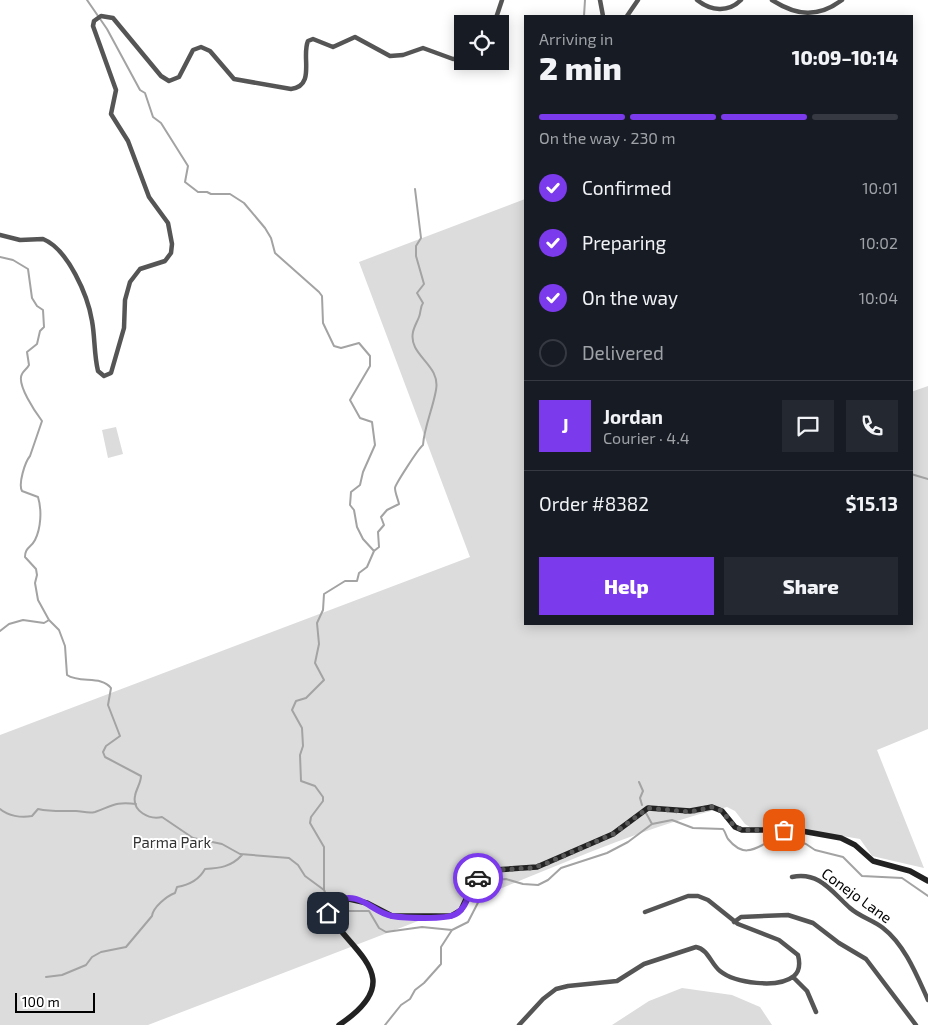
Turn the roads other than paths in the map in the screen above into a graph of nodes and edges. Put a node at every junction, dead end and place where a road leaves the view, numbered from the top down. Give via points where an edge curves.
1 (502, 0) edge
2 (600, 0) edge
3 (638, 0) edge
4 (697, 0) edge
5 (741, 0) edge
6 (772, 0) edge
7 (842, 0) edge
8 (497, 15) edge
9 (603, 15) edge
10 (628, 15) edge
11 (454, 59) edge
12 (0, 236) edge
13 (792, 877) dead end
14 (928, 881) edge
15 (645, 912) dead end
16 (734, 922) junction
17 (793, 977) junction
18 (928, 1000) edge
19 (816, 1012) dead end
20 (339, 1025) edge
21 (519, 1025) edge
22 (916, 1025) edge

1 - 8 street
2 - 9 street
3 - 10 street
4 - 5 street via 718,9 730,8
6 - 7 street via 806,14 822,12
11 - 12 street via 423,48 390,56 355,37 333,47 311,39 306,50 305,79 300,87 291,89 234,79 210,51 202,47 193,50 179,77 169,82 113,18 101,16 93,26 116,90 111,114 128,141 149,197 168,223 172,244 171,253 165,261 140,269 130,282 125,300 124,328 111,373 104,376 98,371 91,314 72,267 63,255 44,239 20,240
13 - 18 street, Conejo Lane via 809,876 821,881 858,914 887,932 914,969
14 - 20 main road via 910,871 873,861 855,845 836,837 791,830 742,830 734,826 722,811 712,807 690,812 648,808 609,836 537,867 484,873 474,882 461,910 451,916 392,916 362,900 332,902 327,908 329,916 358,950 374,978 365,1002
15 - 16 street via 688,896 698,896
16 - 17 street via 779,940 794,951 800,963
16 - 22 street via 741,917 788,915 813,922 866,959
17 - 19 street via 807,992
17 - 21 street via 764,984 745,981 723,973 713,965 704,950 696,947 644,964 617,981 556,989 543,998

